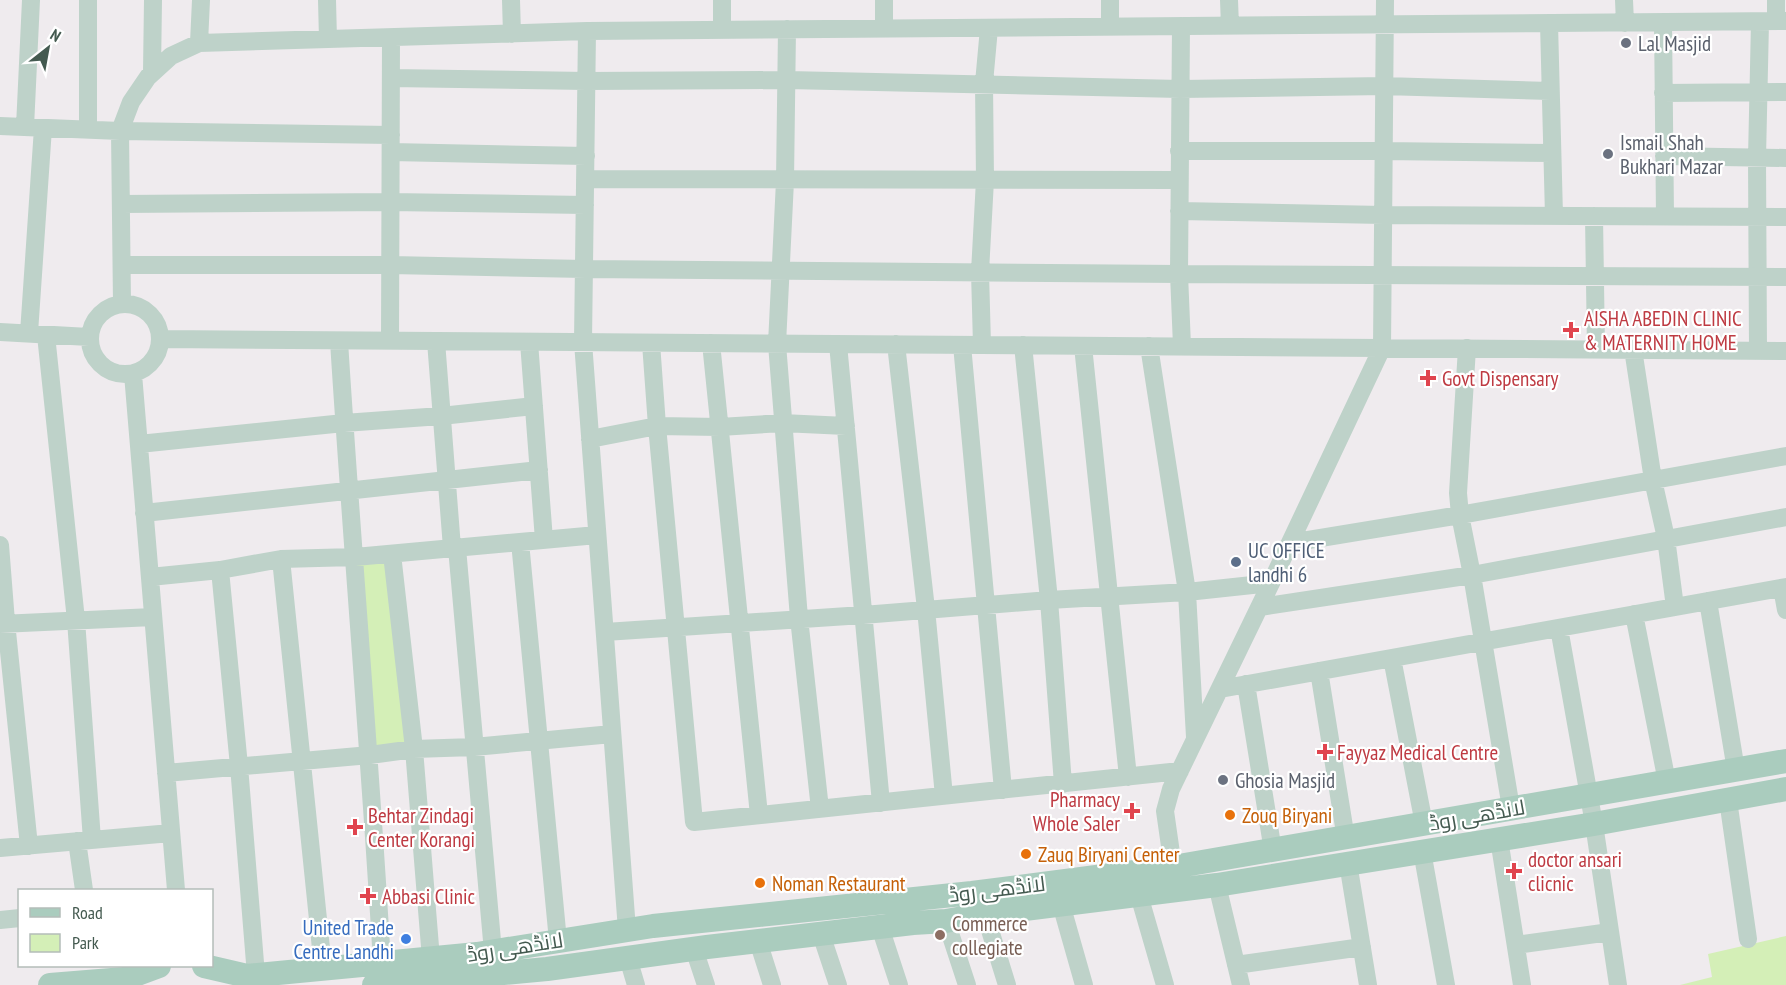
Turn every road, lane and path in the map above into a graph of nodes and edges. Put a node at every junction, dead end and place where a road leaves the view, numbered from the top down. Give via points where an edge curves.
1 (31, 0) edge
2 (88, 0) edge
3 (153, 0) edge
4 (201, 0) edge
5 (327, 0) edge
6 (511, 0) edge
7 (722, 0) edge
8 (884, 0) edge
9 (1110, 0) edge
10 (1229, 0) edge
11 (1385, 0) edge
12 (1624, 0) edge
13 (1776, 0) edge
14 (1774, 21) edge
15 (1663, 22) junction
16 (1549, 23) junction
17 (1624, 23) junction
18 (1385, 24) junction
19 (1181, 26) junction
20 (1230, 26) junction
21 (1110, 27) junction
22 (989, 28) junction
23 (787, 29) junction
24 (884, 29) junction
25 (722, 30) junction
26 (587, 31) junction
27 (512, 34) junction
28 (391, 38) junction
29 (328, 39) junction
30 (199, 42) junction
31 (152, 72) junction
32 (391, 78) junction
33 (788, 80) junction
34 (586, 81) junction
35 (984, 83) junction
36 (1384, 86) junction
37 (1180, 89) junction
38 (1550, 91) junction
39 (1760, 92) junction
40 (1786, 92) edge
41 (1663, 93) junction
42 (0, 126) edge
43 (34, 127) junction
44 (88, 130) junction
45 (120, 131) junction
46 (391, 144) junction
47 (1383, 151) junction
48 (1179, 152) junction
49 (1552, 153) junction
50 (586, 156) junction
51 (1664, 156) junction
52 (1757, 158) junction
53 (1786, 158) edge
54 (585, 179) junction
55 (985, 180) junction
56 (1179, 180) junction
57 (785, 181) junction
58 (390, 202) junction
59 (121, 204) junction
60 (585, 205) junction
61 (1179, 211) junction
62 (1383, 215) junction
63 (1554, 216) junction
64 (1594, 216) junction
65 (1665, 216) junction
66 (1757, 217) junction
67 (1786, 217) edge
68 (391, 264) junction
69 (122, 265) junction
70 (585, 269) junction
71 (780, 269) junction
72 (980, 272) junction
73 (1179, 274) junction
74 (1383, 276) junction
75 (1594, 276) junction
76 (1757, 277) junction
77 (1786, 277) edge
78 (122, 304) junction
79 (0, 332) edge
80 (37, 334) junction
81 (89, 337) junction
82 (161, 339) junction
83 (339, 341) junction
84 (390, 341) junction
85 (436, 341) junction
86 (529, 342) junction
87 (583, 342) junction
88 (651, 343) junction
89 (711, 343) junction
90 (777, 344) junction
91 (838, 344) junction
92 (896, 344) junction
93 (963, 345) junction
94 (982, 345) junction
95 (1023, 345) junction
96 (1083, 346) junction
97 (1149, 346) junction
98 (1182, 346) junction
99 (1382, 348) junction
100 (1467, 348) junction
101 (1596, 349) junction
102 (1633, 349) junction
103 (1758, 350) junction
104 (1786, 351) edge
105 (133, 374) junction
106 (534, 406) junction
107 (441, 416) junction
108 (344, 423) junction
109 (782, 423) junction
110 (657, 426) junction
111 (846, 426) junction
112 (720, 427) junction
113 (591, 440) junction
114 (139, 444) junction
115 (1786, 456) edge
116 (539, 470) junction
117 (1653, 480) junction
118 (446, 481) junction
119 (349, 491) junction
120 (144, 513) junction
121 (1460, 515) junction
122 (1786, 517) edge
123 (597, 535) junction
124 (1666, 538) junction
125 (544, 540) junction
126 (520, 542) junction
127 (1290, 543) junction
128 (0, 545) edge
129 (454, 548) junction
130 (392, 554) junction
131 (355, 557) junction
132 (281, 559) junction
133 (220, 570) junction
134 (1472, 575) junction
135 (150, 577) junction
136 (1271, 584) junction
137 (1784, 588) edge
138 (1186, 592) junction
139 (1108, 598) junction
140 (1049, 600) junction
141 (1707, 601) junction
142 (987, 606) junction
143 (1260, 607) junction
144 (1675, 607) junction
145 (926, 609) junction
146 (1786, 610) edge
147 (1634, 614) junction
148 (863, 615) junction
149 (153, 617) junction
150 (799, 618) junction
151 (75, 620) junction
152 (738, 622) junction
153 (3, 623) edge
154 (677, 627) junction
155 (1560, 628) junction
156 (605, 632) junction
157 (1483, 642) junction
158 (1392, 658) junction
159 (1319, 671) junction
160 (1246, 684) junction
161 (1220, 689) junction
162 (612, 734) junction
163 (1195, 739) junction
164 (538, 741) junction
165 (474, 747) junction
166 (414, 749) junction
167 (370, 755) junction
168 (1786, 761) edge
169 (301, 762) junction
170 (239, 766) junction
171 (1736, 770) junction
172 (1180, 771) junction
173 (166, 773) junction
174 (1128, 777) junction
175 (1667, 782) junction
176 (1063, 784) junction
177 (1786, 789) edge
178 (1003, 790) junction
179 (944, 796) junction
180 (1588, 796) junction
181 (1728, 800) junction
182 (881, 803) junction
183 (1511, 808) junction
184 (820, 809) junction
185 (759, 815) junction
186 (1424, 824) junction
187 (1594, 824) junction
188 (171, 833) junction
189 (1346, 838) junction
190 (1499, 839) junction
191 (85, 841) junction
192 (29, 846) junction
193 (0, 848) edge
194 (1273, 851) junction
195 (1422, 851) junction
196 (1348, 863) junction
197 (1173, 867) junction
198 (1217, 885) junction
199 (84, 889) edge
200 (176, 889) edge
201 (1139, 895) junction
202 (1061, 904) junction
203 (985, 914) junction
204 (18, 918) edge
205 (0, 920) edge
206 (946, 921) junction
207 (653, 926) junction
208 (880, 927) junction
209 (616, 931) junction
210 (1610, 932) junction
211 (821, 934) junction
212 (1748, 939) dead end
213 (558, 941) junction
214 (758, 941) junction
215 (1516, 945) junction
216 (1362, 947) junction
217 (693, 949) junction
218 (493, 952) junction
219 (657, 954) junction
220 (431, 959) junction
221 (621, 959) junction
222 (1236, 966) junction
223 (210, 967) edge
224 (213, 967) edge
225 (323, 968) junction
226 (155, 972) edge
227 (95, 974) edge
228 (378, 974) edge
229 (256, 975) junction
230 (550, 977) edge
231 (484, 980) edge
232 (418, 983) edge
233 (50, 985) edge
234 (220, 985) edge
235 (636, 985) edge
236 (706, 985) edge
237 (772, 985) edge
238 (838, 985) edge
239 (899, 985) edge
240 (967, 985) edge
241 (1007, 985) edge
242 (1084, 985) edge
243 (1166, 985) edge
244 (1241, 985) edge
245 (1368, 985) edge
246 (1446, 985) edge
247 (1522, 985) edge
248 (1618, 985) edge

1 - 43 street
2 - 44 street
3 - 31 street
4 - 30 street
5 - 29 street
6 - 27 street
7 - 25 street
8 - 24 street
9 - 21 street
10 - 20 street
11 - 18 street
12 - 17 street
13 - 14 street
14 - 15 street
14 - 39 street
15 - 17 street
15 - 41 street
16 - 17 street
16 - 18 street
16 - 38 street
18 - 20 street
18 - 36 street
19 - 20 street
19 - 21 street
19 - 37 street
21 - 22 street
22 - 24 street
22 - 35 street
23 - 24 street
23 - 25 street
23 - 33 street
25 - 26 street
26 - 27 street
26 - 34 street
27 - 28 street
28 - 29 street
28 - 32 street
29 - 30 street
30 - 31 street via 171,56
31 - 45 street via 131,102
32 - 34 street
32 - 46 street
33 - 34 street
33 - 35 street
33 - 57 street
34 - 50 street
35 - 37 street
35 - 55 street
36 - 37 street
36 - 38 street
36 - 47 street
37 - 48 street
38 - 49 street
39 - 40 street
39 - 41 street
39 - 52 street
41 - 51 street
42 - 43 street
43 - 44 street
43 - 80 street
44 - 45 street
45 - 46 street
45 - 59 street
46 - 50 street
46 - 58 street
47 - 48 street
47 - 49 street
47 - 62 street
48 - 56 street
49 - 63 street
50 - 54 street
51 - 52 street
51 - 65 street
52 - 53 street
52 - 66 street
54 - 57 street
54 - 60 street
55 - 56 street
55 - 57 street
55 - 72 street
56 - 61 street
57 - 71 street
58 - 59 street
58 - 60 street
58 - 68 street
59 - 69 street
60 - 70 street
61 - 62 street
61 - 73 street
62 - 63 street
62 - 74 street
63 - 64 street
64 - 65 street
64 - 75 street
65 - 66 street
66 - 67 street
66 - 76 street
68 - 69 street
68 - 70 street
68 - 84 street
69 - 78 street
70 - 71 street
70 - 87 street
71 - 72 street
71 - 90 street
72 - 73 street
72 - 94 street
73 - 74 street
73 - 98 street
74 - 75 street
74 - 99 street
75 - 76 street
75 - 101 street
76 - 77 street
76 - 103 street
78 - 81 street via 111,307 94,321
78 - 82 street via 134,305 153,317
79 - 80 street
80 - 81 street
80 - 151 street
81 - 105 street via 93,355 100,364 121,375
82 - 83 street
82 - 105 street via 153,362
83 - 84 street
83 - 108 street
84 - 85 street
85 - 86 street
85 - 107 street
86 - 87 street
86 - 106 street
87 - 88 street
87 - 113 street
88 - 89 street
88 - 110 street
89 - 90 street
89 - 112 street
90 - 91 street
90 - 109 street
91 - 92 street
91 - 111 street
92 - 93 street
92 - 145 street
93 - 94 street
93 - 142 street
94 - 95 street
95 - 96 street
95 - 140 street
96 - 97 street
96 - 139 street
97 - 98 street
97 - 138 street
98 - 99 street
99 - 100 street
99 - 127 street
100 - 101 street
100 - 121 street
101 - 102 street
102 - 103 street
102 - 117 street
103 - 104 street
105 - 114 street
106 - 107 street
106 - 116 street
107 - 108 street
107 - 118 street
108 - 114 street
108 - 119 street
109 - 111 street
109 - 112 street
109 - 150 street
110 - 112 street
110 - 113 street
110 - 154 street
111 - 148 street
112 - 152 street
113 - 123 street
114 - 120 street
115 - 117 street
116 - 118 street
116 - 125 street
117 - 121 street
117 - 124 street
118 - 119 street
118 - 129 street
119 - 120 street
119 - 131 street
120 - 135 street
121 - 127 street
121 - 134 street
122 - 124 street
123 - 125 street
123 - 156 street
124 - 134 street
124 - 144 street
125 - 126 street
126 - 129 street
126 - 164 street
127 - 136 street
128 - 153 street
129 - 130 street
129 - 165 street
130 - 131 street
130 - 166 street
131 - 132 street
131 - 167 street
132 - 133 street
132 - 169 street
133 - 135 street
133 - 170 street
134 - 143 street
134 - 157 street
135 - 149 street
136 - 138 street
136 - 143 street
137 - 141 street
137 - 146 street
138 - 139 street
138 - 163 street
139 - 140 street
139 - 174 street
140 - 142 street
140 - 176 street
141 - 144 street
141 - 171 street
142 - 145 street
142 - 178 street
143 - 161 street
144 - 147 street
145 - 148 street
145 - 179 street
147 - 155 street
147 - 175 street
148 - 150 street
148 - 182 street
149 - 151 street
149 - 173 street
150 - 152 street
150 - 184 street
151 - 153 street
151 - 191 street
152 - 154 street
152 - 185 street
153 - 192 street
154 - 156 street
154 - 185 street via 694,822
155 - 157 street
155 - 180 street
156 - 162 street
157 - 158 street
157 - 183 street
158 - 159 street
158 - 186 street
159 - 160 street
159 - 189 street
160 - 161 street
160 - 194 street
161 - 163 street
162 - 164 street
162 - 209 street
163 - 172 street
164 - 165 street
164 - 213 street
165 - 166 street
165 - 218 street
166 - 167 street
166 - 220 street
167 - 169 street
167 - 228 street
168 - 171 main road, لانڈھی روڈ
169 - 170 street
169 - 225 street
170 - 173 street
170 - 229 street
171 - 175 main road, لانڈھی روڈ
172 - 174 street
172 - 197 street via 1165,811
173 - 188 street
174 - 176 street
175 - 180 main road, لانڈھی روڈ
176 - 178 street
177 - 181 main road, لانڈھی روڈ
178 - 179 street
179 - 182 street
180 - 183 main road, لانڈھی روڈ
180 - 187 street
181 - 187 main road, لانڈھی روڈ
181 - 212 street
182 - 184 street
183 - 186 main road, لانڈھی روڈ
184 - 185 street
186 - 189 main road, لانڈھی روڈ
187 - 190 main road, لانڈھی روڈ
187 - 210 street
188 - 191 street
188 - 200 street
189 - 194 main road, لانڈھی روڈ
190 - 195 main road, لانڈھی روڈ
190 - 215 street
191 - 192 street
191 - 199 street
192 - 193 street
194 - 197 main road, لانڈھی روڈ
195 - 196 main road, لانڈھی روڈ
195 - 246 street
196 - 198 main road, لانڈھی روڈ
196 - 216 street
197 - 207 main road, لانڈھی روڈ via 972,893
198 - 201 main road, لانڈھی روڈ
198 - 222 street
201 - 202 main road, لانڈھی روڈ
201 - 243 street
202 - 203 main road, لانڈھی روڈ
202 - 242 street
203 - 206 main road, لانڈھی روڈ
203 - 241 street
204 - 205 street
206 - 208 main road, لانڈھی روڈ
206 - 240 street
207 - 209 main road, لانڈھی روڈ
207 - 219 main road
208 - 211 main road, لانڈھی روڈ
208 - 239 street
209 - 213 main road, لانڈھی روڈ
209 - 221 main road
210 - 215 street
210 - 248 street
211 - 214 main road, لانڈھی روڈ
211 - 238 street
213 - 218 main road, لانڈھی روڈ
214 - 217 main road, لانڈھی روڈ
214 - 237 street
215 - 247 street
216 - 222 street
216 - 245 street
217 - 219 main road, لانڈھی روڈ
217 - 236 street
218 - 220 main road, لانڈھی روڈ
219 - 221 main road, لانڈھی روڈ
220 - 228 main road, لانڈھی روڈ
221 - 230 main road, لانڈھی روڈ
221 - 235 street
222 - 244 street
223 - 234 main road
224 - 229 main road, لانڈھی روڈ
225 - 228 main road, لانڈھی روڈ
225 - 229 main road, لانڈھی روڈ
226 - 227 main road via 124,979
227 - 233 main road
228 - 232 main road, لانڈھی روڈ
230 - 231 main road, لانڈھی روڈ
231 - 232 main road, لانڈھی روڈ

